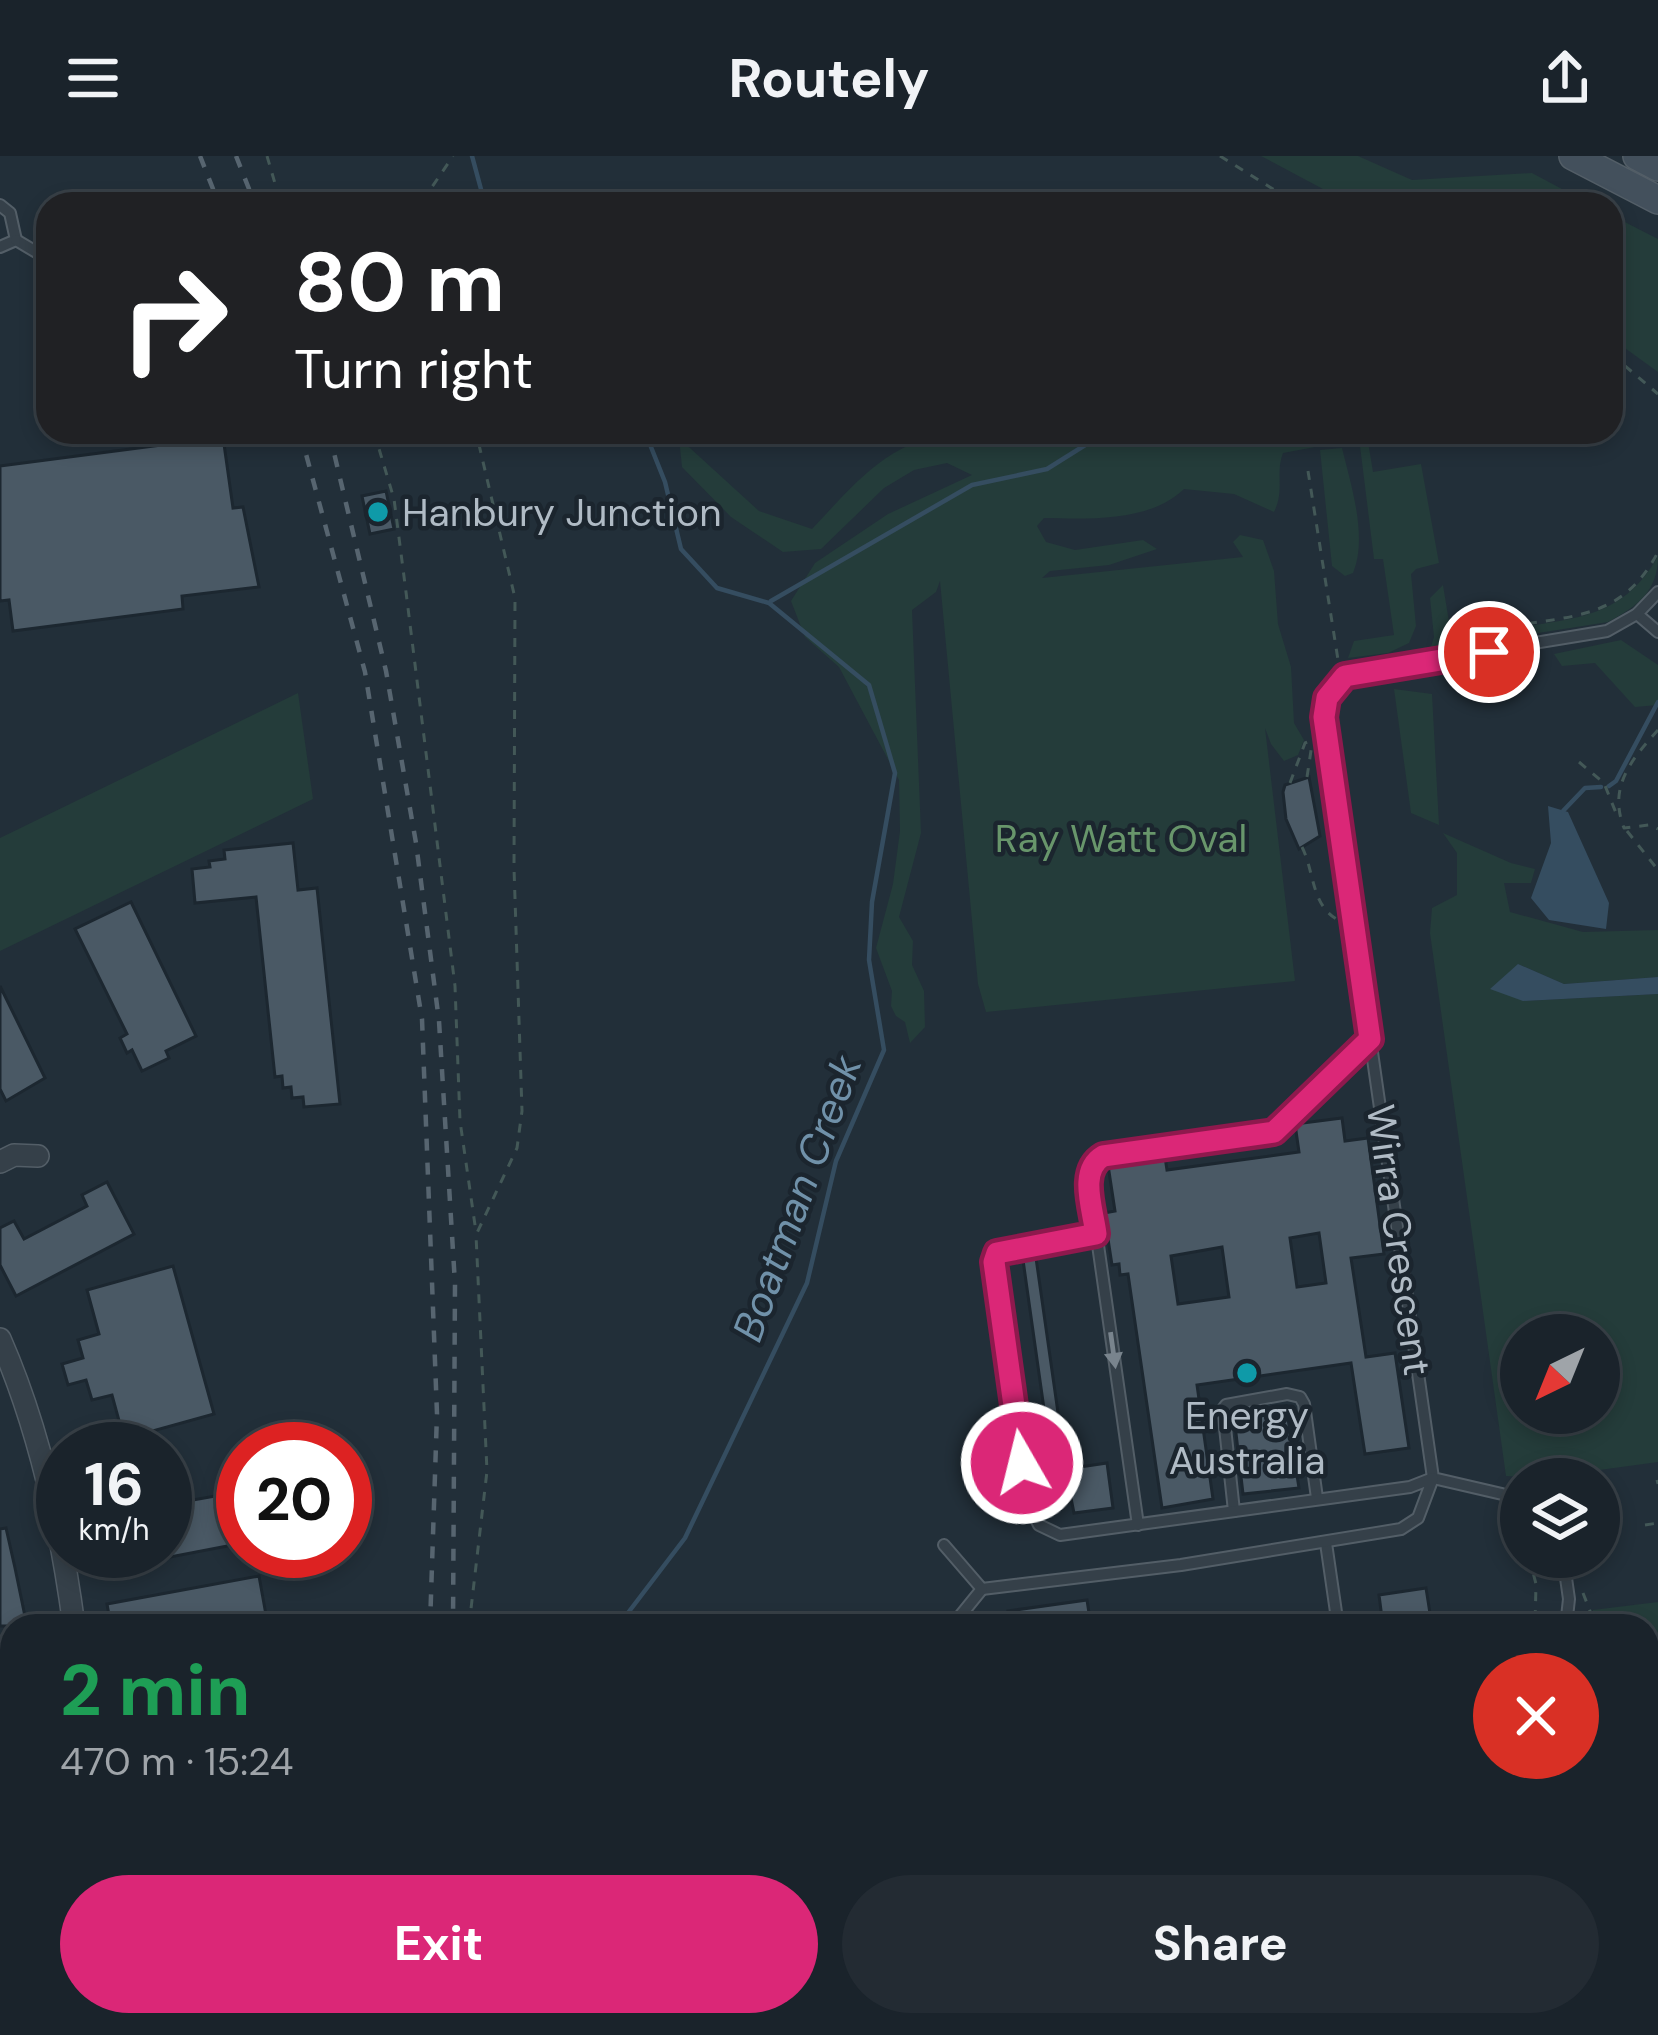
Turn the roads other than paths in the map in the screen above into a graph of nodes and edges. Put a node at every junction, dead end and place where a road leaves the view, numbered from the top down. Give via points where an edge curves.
1 (1574, 156) edge
2 (1637, 156) edge
3 (1658, 167) edge
4 (1658, 200) edge
5 (0, 205) edge
6 (16, 240) junction
7 (0, 247) edge
8 (36, 252) edge
9 (1658, 592) edge
10 (1637, 614) junction
11 (1658, 632) edge
12 (1370, 1039) junction
13 (38, 1156) dead end
14 (0, 1162) edge
15 (1096, 1234) junction
16 (0, 1339) edge
17 (1433, 1478) junction
18 (1500, 1497) edge
19 (1317, 1498) junction
20 (1234, 1511) junction
21 (1138, 1525) junction
22 (1326, 1543) junction
23 (944, 1545) dead end
24 (1566, 1578) edge
25 (982, 1588) junction
26 (72, 1614) edge
27 (961, 1614) edge
28 (1336, 1614) edge
29 (1567, 1614) edge

1 - 4 main road
2 - 3 main road
5 - 6 lane
6 - 7 lane
6 - 8 lane
9 - 10 lane
10 - 11 lane
10 - 12 lane, Wirra Crescent via 1584,637 1341,680 1327,698
12 - 15 lane via 1274,1132 1093,1162
12 - 17 lane, Wirra Crescent
13 - 14 street
15 -> 21 lane
15 - 21 lane via 995,1257 1028,1503 1039,1525 1060,1535
16 - 26 street via 45,1467
17 - 18 lane
17 - 19 lane
17 - 22 lane via 1418,1518 1401,1529
19 - 20 lane
19 - 20 lane via 1304,1404 1287,1394 1223,1409
20 - 21 lane
22 - 25 lane
22 - 28 lane
23 - 25 lane
24 - 29 lane
25 - 27 lane

